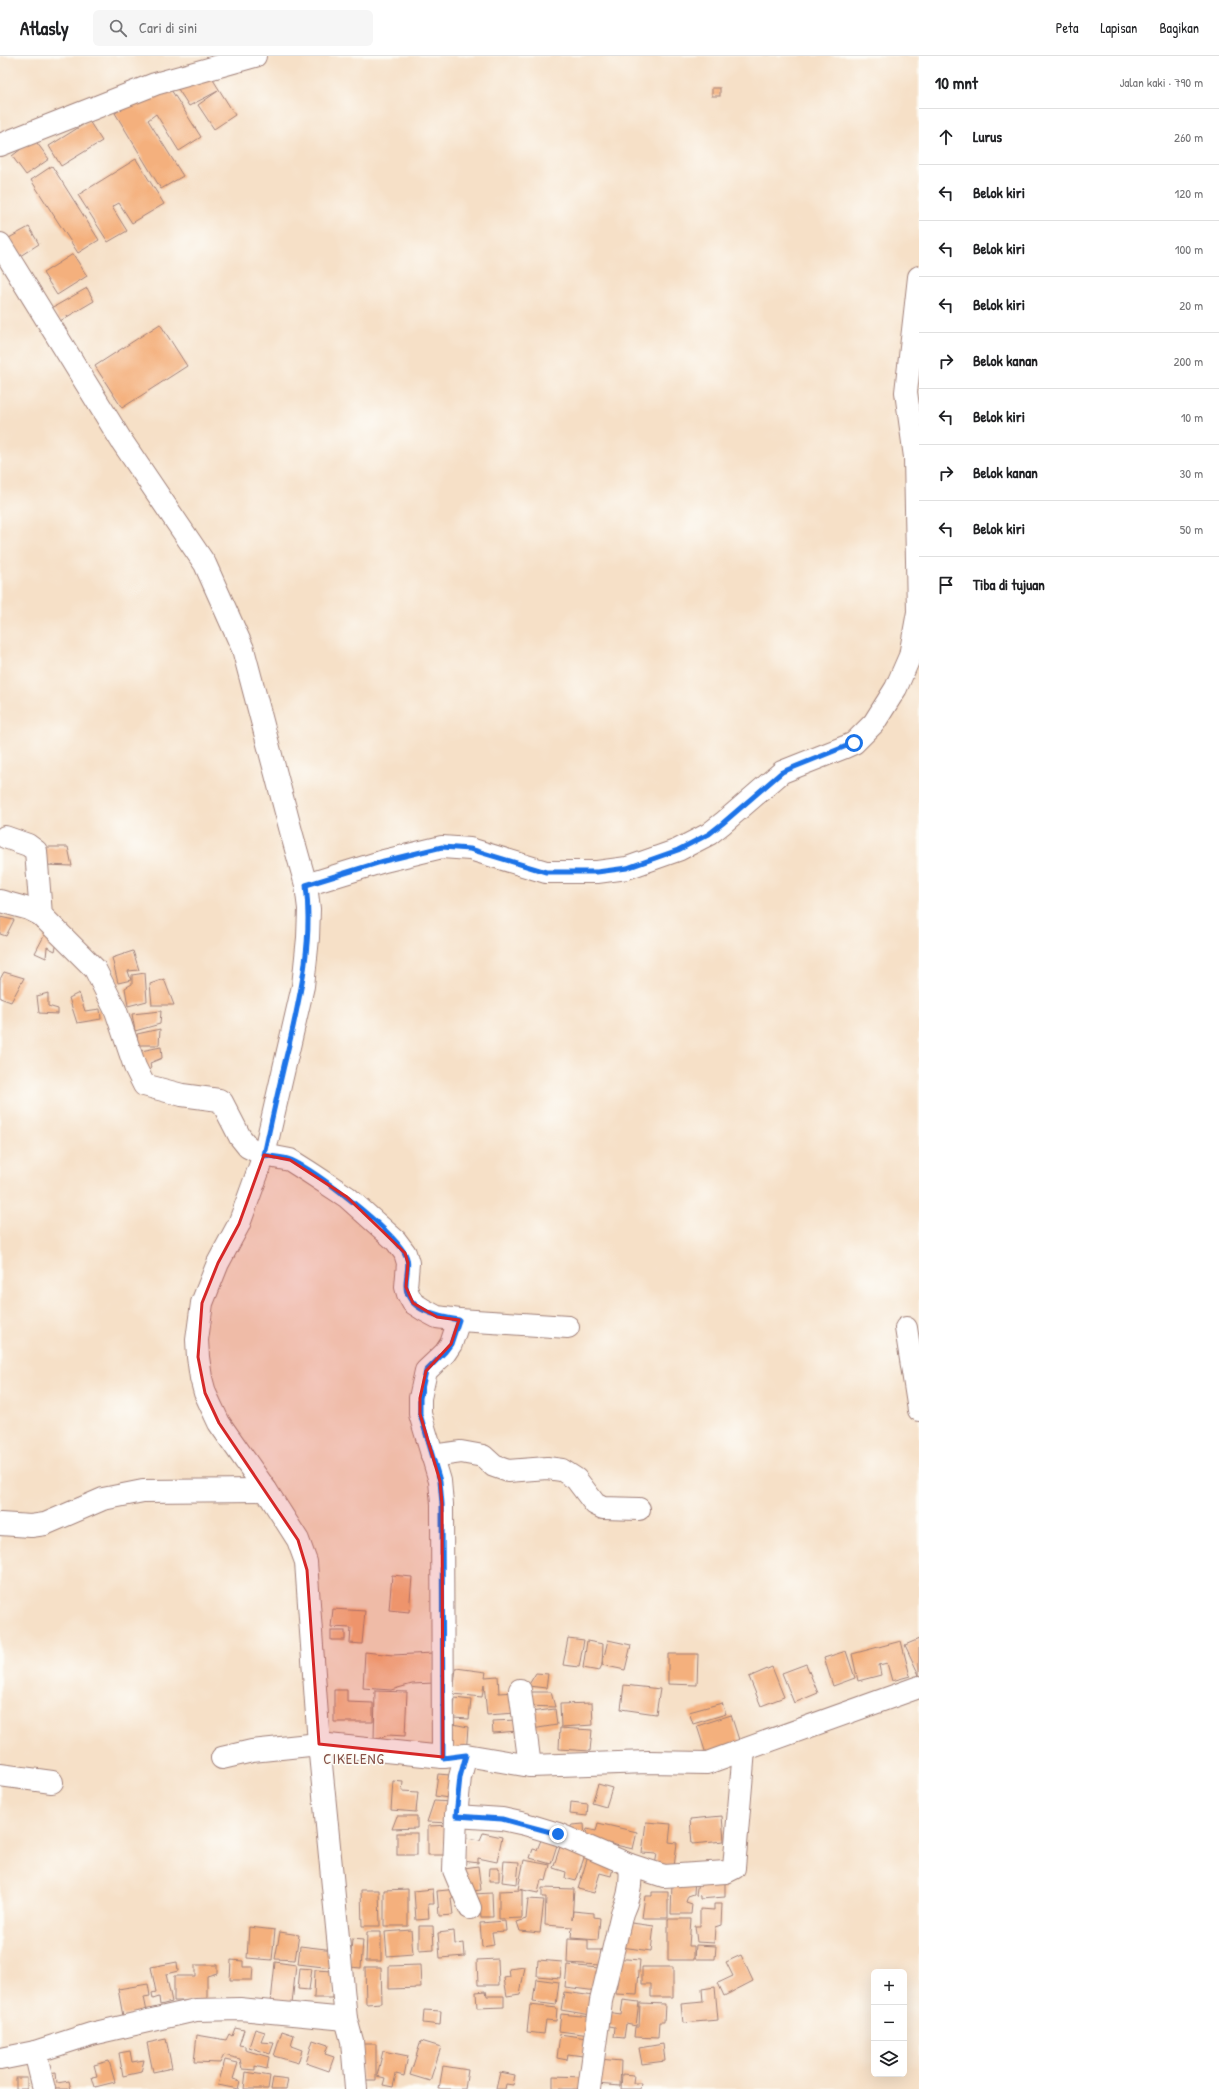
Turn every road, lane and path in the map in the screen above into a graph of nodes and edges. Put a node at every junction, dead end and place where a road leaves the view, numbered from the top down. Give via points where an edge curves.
1 (255, 56) edge
2 (0, 145) edge
3 (0, 244) edge
4 (919, 277) edge
5 (5, 838) dead end
6 (306, 885) junction
7 (0, 901) edge
8 (40, 915) junction
9 (264, 1155) junction
10 (459, 1320) junction
11 (568, 1327) dead end
12 (906, 1328) dead end
13 (919, 1410) edge
14 (432, 1456) junction
15 (266, 1490) junction
16 (639, 1509) dead end
17 (0, 1524) edge
18 (919, 1687) edge
19 (520, 1690) dead end
20 (319, 1744) junction
21 (744, 1750) junction
22 (466, 1755) junction
23 (222, 1758) dead end
24 (443, 1758) junction
25 (530, 1766) junction
26 (0, 1776) edge
27 (52, 1782) dead end
28 (456, 1816) junction
29 (630, 1865) junction
30 (470, 1908) dead end
31 (346, 2018) junction
32 (35, 2052) junction
33 (0, 2059) edge
34 (359, 2088) edge
35 (44, 2089) edge
36 (589, 2089) edge

1 - 2 street via 155,84
3 - 6 street via 121,440 205,564 243,649
4 - 6 street via 906,392 915,457 918,612 910,656 896,688 883,712 864,734 850,745 782,772 709,834 678,850 627,868 597,872 546,872 470,849 442,847 384,861
5 - 8 street via 28,845 36,851
6 - 9 street via 309,909 303,986
7 - 8 street via 29,909
8 - 9 street via 95,970 116,1011 135,1067 144,1085 182,1095 219,1100 240,1138 248,1147
9 - 10 street via 290,1160 347,1197 396,1241 405,1253 408,1263 406,1287 413,1303 437,1317
9 - 15 street via 239,1224 218,1263 202,1303 197,1340 205,1393 219,1423
10 - 11 street
10 - 14 street via 451,1344 426,1371 422,1384 420,1414
12 - 13 street
14 - 16 street via 461,1452 483,1456 494,1466 508,1471 547,1468 562,1470 576,1479 595,1504 603,1508
14 - 24 street via 440,1481 442,1504
15 - 17 street via 143,1491 103,1499 45,1524
15 - 20 street via 298,1540 306,1562
18 - 21 street
19 - 25 street
20 - 23 street via 252,1751
20 - 24 street
20 - 31 street
21 - 25 street via 707,1763
21 - 29 street via 734,1868 726,1872 664,1876
22 - 24 street
22 - 25 street
22 - 28 street via 460,1777
26 - 27 street
28 - 29 street via 502,1819 525,1824 558,1834
28 - 30 street via 454,1870
29 - 36 street via 632,1879 601,2001
31 - 32 street via 240,2009 201,2010 91,2034
31 - 34 street
32 - 33 street
32 - 35 street

